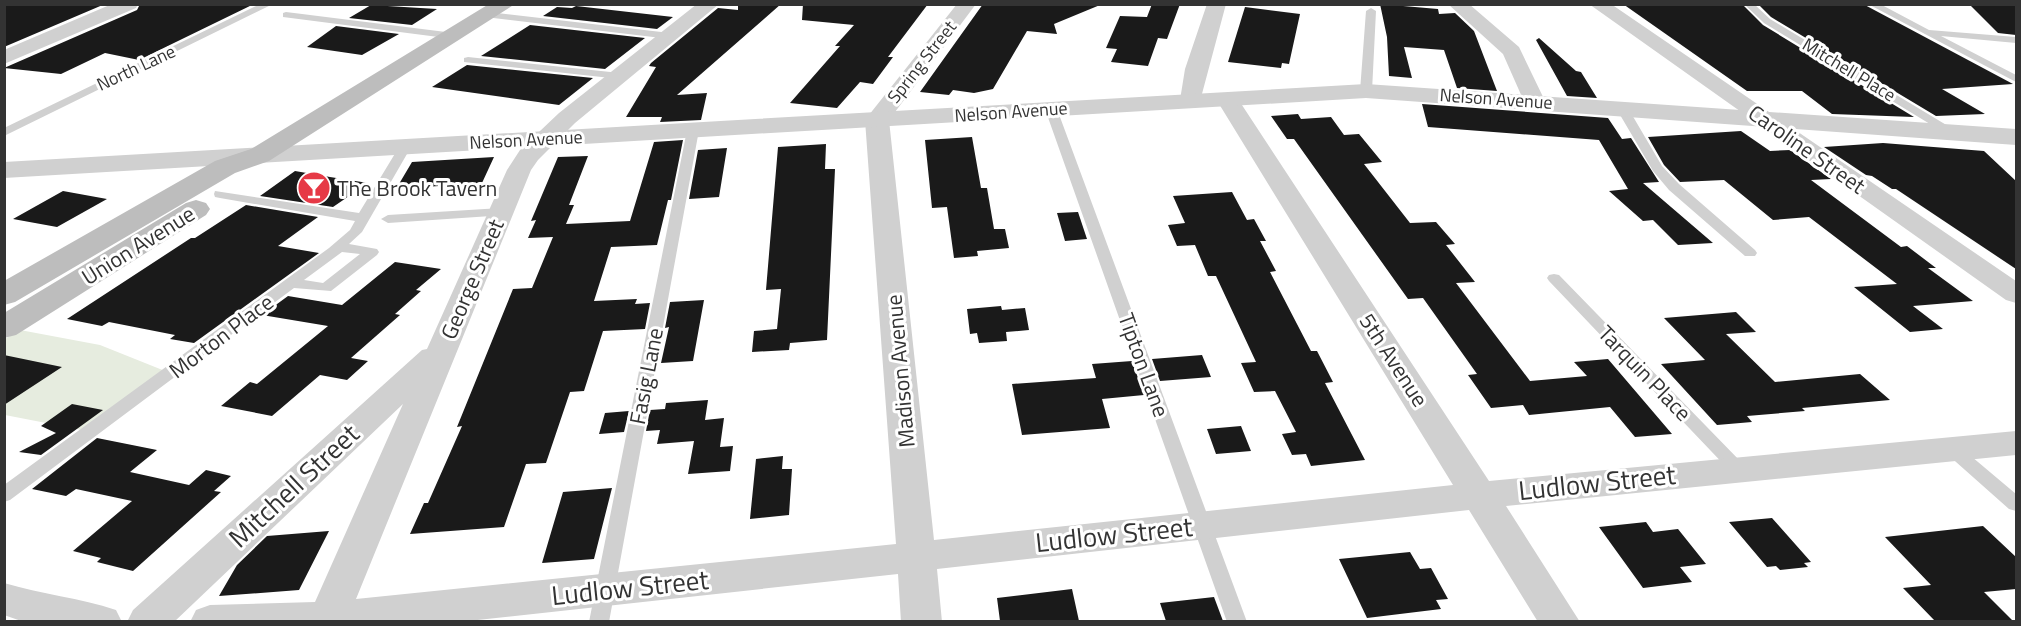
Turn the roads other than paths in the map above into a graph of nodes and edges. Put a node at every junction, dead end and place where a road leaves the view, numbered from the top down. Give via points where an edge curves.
1 (129, 4) edge
2 (269, 4) edge
3 (710, 4) edge
4 (967, 4) edge
5 (1217, 4) edge
6 (1457, 4) edge
7 (1598, 4) edge
8 (1748, 4) edge
9 (1872, 4) edge
10 (496, 10) edge
11 (1371, 12) dead end
12 (286, 15) dead end
13 (1925, 32) junction
14 (454, 36) junction
15 (670, 36) junction
16 (2016, 40) edge
17 (4, 58) edge
18 (468, 60) dead end
19 (620, 76) junction
20 (2016, 79) edge
21 (1366, 91) junction
22 (1227, 99) junction
23 (1191, 100) junction
24 (1534, 101) junction
25 (1622, 108) junction
26 (1051, 109) junction
27 (1762, 118) junction
28 (877, 120) junction
29 (693, 130) junction
30 (1952, 132) junction
31 (4, 133) edge
32 (2016, 137) edge
33 (544, 139) junction
34 (405, 147) junction
35 (260, 154) junction
36 (4, 170) edge
37 (220, 194) junction
38 (501, 212) junction
39 (363, 218) junction
40 (388, 219) dead end
41 (339, 247) junction
42 (1750, 253) dead end
43 (1554, 278) dead end
44 (292, 283) junction
45 (2016, 294) edge
46 (4, 295) edge
47 (4, 328) edge
48 (441, 350) junction
49 (2016, 443) edge
50 (1953, 450) junction
51 (1737, 468) junction
52 (4, 495) edge
53 (1480, 495) junction
54 (2016, 504) edge
55 (1203, 526) junction
56 (916, 556) junction
57 (601, 606) edge
58 (24, 610) edge
59 (327, 620) edge
60 (102, 621) edge
61 (147, 621) edge
62 (210, 621) edge
63 (922, 621) edge
64 (1237, 621) edge
65 (1560, 621) edge

1 - 17 street
2 - 31 lane, North Lane
3 - 15 street, George Street
4 - 28 street, Spring Street
5 - 23 street via 1196,69
6 - 24 street via 1512,51
7 - 27 street, Caroline Street
8 - 30 lane, Mitchell Place via 1767,21
9 - 13 lane
10 - 14 main road, Union Avenue
10 - 15 lane
11 - 21 lane
12 - 14 lane
13 - 16 lane
13 - 20 lane
14 - 35 main road, Union Avenue
15 - 19 street, George Street
18 - 19 lane
19 - 33 street, George Street
21 - 22 street, Nelson Avenue
21 - 24 street, Nelson Avenue
22 - 23 street, Nelson Avenue
22 - 53 street, 5th Avenue
23 - 26 street, Nelson Avenue
24 - 25 street, Nelson Avenue
25 - 27 street, Nelson Avenue
25 - 42 lane via 1674,187
26 - 28 street, Nelson Avenue
26 - 55 lane, Tipton Lane
27 - 30 street, Nelson Avenue
27 - 45 street, Caroline Street
28 - 29 street, Nelson Avenue
28 - 56 street, Madison Avenue
29 - 33 street, Nelson Avenue
29 - 57 lane, Fasig Lane
30 - 32 street, Nelson Avenue
33 - 34 street, Nelson Avenue
33 - 38 street, George Street via 519,170
34 - 35 street, Nelson Avenue
34 - 39 lane, Morton Place
35 - 36 street, Nelson Avenue
35 - 37 main road, Union Avenue via 258,170
35 - 46 main road, Union Avenue via 225,167
37 - 39 lane
37 - 47 main road, Union Avenue
38 - 40 lane
38 - 48 street, George Street
39 - 41 lane, Morton Place
41 - 44 lane, Morton Place
41 - 44 lane via 372,252 327,288
43 - 51 lane, Tarquin Place
44 - 52 lane, Morton Place
48 - 59 street, George Street
48 - 61 street, Mitchell Street
49 - 50 street, Ludlow Street
50 - 51 street, Ludlow Street
50 - 54 lane
51 - 53 street, Ludlow Street
53 - 55 street, Ludlow Street
53 - 65 street, 5th Avenue
55 - 56 street, Ludlow Street
55 - 64 lane, Tipton Lane
56 - 57 street, Ludlow Street
56 - 63 street, Madison Avenue
57 - 59 street, Ludlow Street
58 - 60 street
59 - 62 street, Ludlow Street

